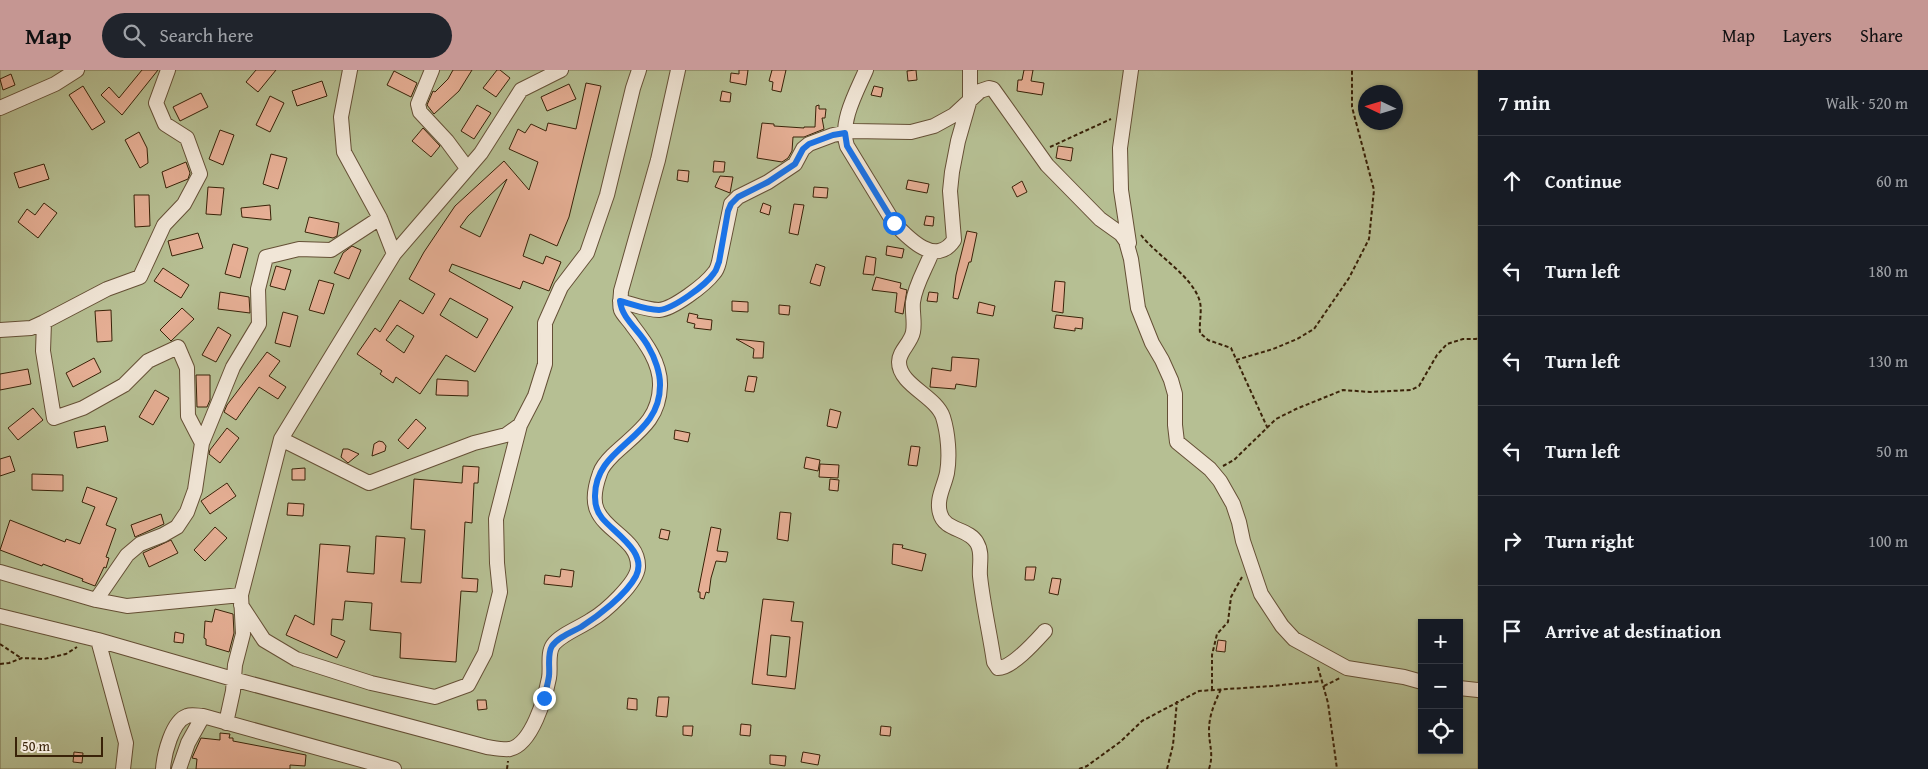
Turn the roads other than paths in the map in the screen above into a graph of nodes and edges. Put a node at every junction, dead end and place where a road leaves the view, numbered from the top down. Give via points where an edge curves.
1 (77, 70) edge
2 (168, 70) edge
3 (350, 70) edge
4 (432, 70) edge
5 (561, 70) edge
6 (639, 70) edge
7 (678, 70) edge
8 (866, 70) edge
9 (970, 70) edge
10 (1131, 70) edge
11 (970, 99) junction
12 (0, 108) edge
13 (845, 133) junction
14 (467, 168) junction
15 (380, 218) junction
16 (932, 252) junction
17 (394, 254) junction
18 (1131, 258) junction
19 (620, 301) junction
20 (44, 322) junction
21 (0, 330) edge
22 (520, 426) junction
23 (280, 439) junction
24 (202, 443) junction
25 (0, 572) edge
26 (96, 600) junction
27 (241, 600) junction
28 (0, 616) edge
29 (1045, 631) dead end
30 (94, 640) junction
31 (233, 679) junction
32 (1418, 681) edge
33 (1463, 688) edge
34 (1478, 690) edge
35 (203, 716) junction
36 (226, 723) junction
37 (123, 769) edge
38 (163, 769) edge
39 (179, 769) edge
40 (394, 769) edge

1 - 12 street via 55,84
2 - 20 street via 156,103 165,124 187,138 200,174 184,204 164,225 140,277 107,289
3 - 15 street via 341,117 344,152
4 - 14 street via 418,104 420,112
5 - 14 street via 521,90 481,153
6 - 22 street via 598,221 587,252 562,287 545,323 545,364 535,396
7 - 19 street via 658,160
8 - 13 street
9 - 11 street
10 - 18 street via 1120,148 1121,190
11 - 13 street via 954,115 934,126 911,132
11 - 16 street via 952,172 950,191 954,240 943,251
11 - 18 street via 985,89 993,89 1047,164 1100,219 1121,234
13 - 16 street via 847,146 894,223 918,245
13 - 19 street via 809,144 795,164 734,200 726,220 716,271 705,283 661,310
14 - 17 street
15 - 17 street
15 - 24 street via 330,250 299,249 266,258 258,289 259,324 233,367
16 - 29 street via 916,288 913,332 898,364 919,392 937,405 942,414 948,462 939,512 944,522 971,536 977,543 994,662 998,668 1011,663
17 - 23 street
18 - 32 street via 1138,308 1175,394 1177,442 1213,472 1233,504 1261,594 1272,613 1294,639 1347,668
19 - 31 street via 621,311 649,348 658,371 658,400 646,425 600,470 595,495 596,509 601,518 624,539 638,567 623,592 594,619 552,646 544,698 531,729 520,743 510,749 487,747
20 - 21 street via 31,328
20 - 24 street via 43,351 54,418 83,408 124,385 148,361 178,347 187,368 188,416
22 - 23 street via 506,435 474,443 369,483
22 - 27 street via 496,519 500,592 485,653 468,685 435,697 371,683 296,659 264,640
23 - 27 street
24 - 26 street via 195,490 187,512 176,527 140,544 127,555
25 - 26 street
26 - 27 street via 127,606
27 - 31 street via 243,634
28 - 30 street
30 - 31 street
30 - 37 street via 126,743
31 - 36 street
33 - 34 street
35 - 36 street
35 - 38 street via 191,714 181,720 166,749
35 - 39 street via 188,743
36 - 40 street

